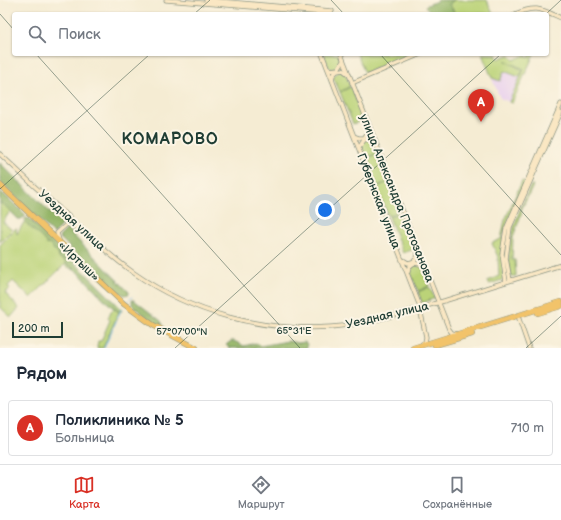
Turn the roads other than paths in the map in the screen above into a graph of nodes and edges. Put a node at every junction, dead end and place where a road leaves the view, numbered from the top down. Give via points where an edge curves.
1 (166, 0) edge
2 (206, 0) edge
3 (249, 5) junction
4 (302, 9) junction
5 (331, 11) dead end
6 (304, 12) edge
7 (324, 12) edge
8 (520, 12) edge
9 (547, 12) edge
10 (549, 13) edge
11 (561, 18) edge
12 (323, 56) edge
13 (342, 56) edge
14 (417, 56) edge
15 (343, 59) junction
16 (326, 66) junction
17 (349, 74) junction
18 (332, 81) junction
19 (352, 83) junction
20 (561, 104) edge
21 (561, 112) edge
22 (369, 129) junction
23 (353, 135) junction
24 (374, 141) junction
25 (358, 148) junction
26 (0, 154) edge
27 (0, 187) edge
28 (89, 236) junction
29 (418, 252) junction
30 (71, 253) junction
31 (402, 259) junction
32 (561, 265) edge
33 (425, 268) junction
34 (408, 273) junction
35 (508, 281) junction
36 (438, 302) junction
37 (561, 302) edge
38 (561, 306) edge
39 (420, 308) junction
40 (519, 319) junction
41 (163, 331) junction
42 (460, 334) junction
43 (415, 347) edge
44 (190, 348) edge
45 (196, 348) edge
46 (200, 348) edge
47 (425, 348) edge
48 (529, 348) edge

1 - 3 street
2 - 3 street
3 - 4 street
4 - 6 street
4 - 7 street
5 - 7 street
8 - 9 street via 529,8
10 - 11 street
12 - 16 street, Губернская улица
13 - 15 street, улица Александра Протозанова
14 - 19 street
15 - 16 street via 338,69 331,70
15 - 17 street, улица Александра Протозанова
16 - 18 street, Губернская улица
17 - 18 street via 343,70 337,71
17 - 19 street, улица Александра Протозанова
18 - 23 street, Губернская улица
19 - 22 street, улица Александра Протозанова
20 - 35 street via 506,230 502,254
21 - 35 street via 510,227 506,258
22 - 23 street via 369,134 364,138
22 - 24 street, улица Александра Протозанова
23 - 25 street, Губернская улица
24 - 25 street via 365,139
24 - 29 street, улица Александра Протозанова
25 - 31 street, Губернская улица
26 - 28 street, Уездная улица
27 - 30 highway, «Иртыш»
27 - 44 highway, «Иртыш» via 110,294 156,329
28 - 30 street via 72,225 61,228 57,233 58,237
28 - 39 street, Уездная улица via 126,268 155,286 190,304 232,318 293,328 324,327 369,321
29 - 31 street via 418,258 414,262 408,263
29 - 33 street, улица Александра Протозанова
30 - 41 highway, «Иртыш» via 124,304
31 - 34 street, Губернская улица
32 - 35 street, Уездная улица
33 - 34 street via 414,263 409,266
33 - 36 street, улица Александра Протозанова
34 - 39 street, Губернская улица
35 - 36 street, Уездная улица
36 - 39 street, Уездная улица
36 - 42 street, улица Александра Протозанова via 449,329 452,333
37 - 42 highway
38 - 40 highway
39 - 43 street, Губернская улица via 426,340
40 - 47 highway
40 - 48 street
41 - 45 highway
41 - 46 highway
42 - 43 highway

